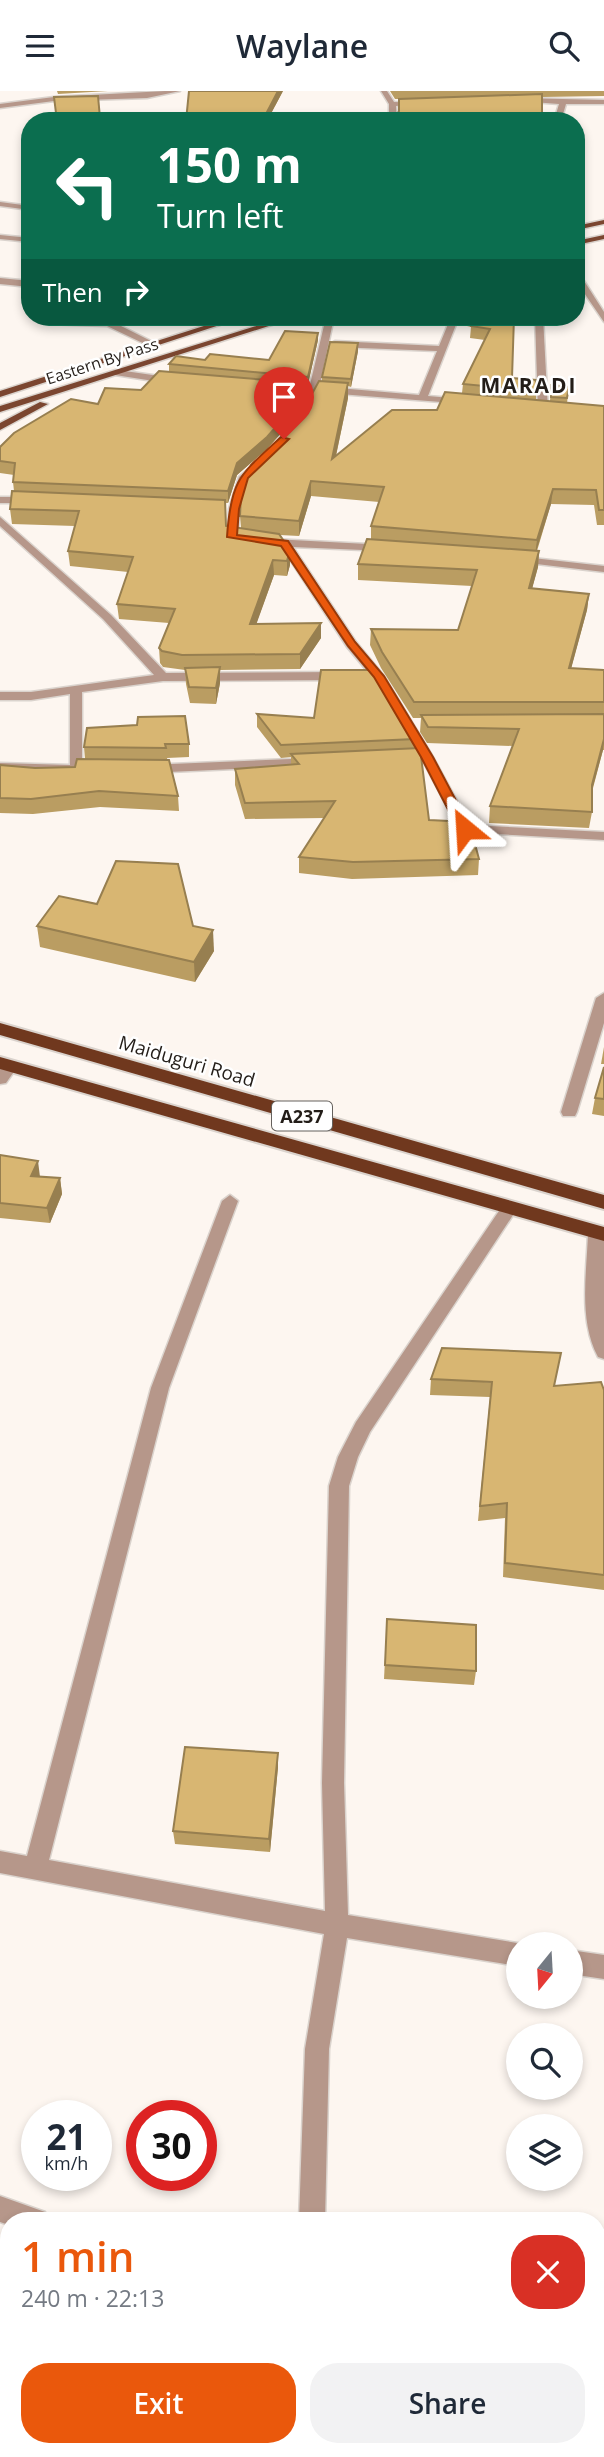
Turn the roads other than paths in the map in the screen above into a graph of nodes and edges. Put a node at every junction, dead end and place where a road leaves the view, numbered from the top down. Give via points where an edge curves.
1 (177, 91) edge
2 (384, 91) edge
3 (160, 92) edge
4 (513, 100) edge
5 (563, 102) junction
6 (604, 102) edge
7 (432, 103) edge
8 (392, 104) junction
9 (0, 106) edge
10 (392, 112) edge
11 (560, 112) edge
12 (0, 204) edge
13 (21, 207) edge
14 (604, 222) edge
15 (585, 226) edge
16 (0, 237) edge
17 (604, 237) edge
18 (21, 239) edge
19 (585, 241) edge
20 (0, 281) edge
21 (21, 283) edge
22 (585, 289) edge
23 (604, 319) edge
24 (115, 326) edge
25 (212, 326) edge
26 (265, 326) edge
27 (328, 326) edge
28 (452, 326) edge
29 (539, 326) edge
30 (323, 344) junction
31 (154, 345) junction
32 (443, 349) junction
33 (93, 363) junction
34 (118, 373) junction
35 (190, 382) edge
36 (0, 383) edge
37 (78, 386) junction
38 (300, 388) edge
39 (314, 389) junction
40 (0, 394) edge
41 (423, 397) junction
42 (476, 403) edge
43 (0, 409) edge
44 (530, 410) edge
45 (543, 411) junction
46 (555, 412) edge
47 (0, 427) edge
48 (50, 500) edge
49 (0, 501) edge
50 (220, 508) edge
51 (234, 509) junction
52 (0, 520) edge
53 (285, 543) junction
54 (394, 549) edge
55 (504, 558) edge
56 (604, 569) edge
57 (365, 676) junction
58 (163, 677) junction
59 (76, 688) junction
60 (0, 696) edge
61 (333, 761) edge
62 (0, 767) edge
63 (131, 769) edge
64 (604, 836) edge
65 (603, 1008) edge
66 (0, 1029) edge
67 (3, 1069) edge
68 (569, 1112) dead end
69 (230, 1201) dead end
70 (604, 1202) edge
71 (509, 1209) junction
72 (600, 1233) edge
73 (604, 1352) edge
74 (0, 1862) edge
75 (35, 1868) junction
76 (337, 1925) junction
77 (506, 1952) edge
78 (583, 1964) edge
79 (604, 1967) edge
80 (312, 2212) edge

1 - 3 street
2 - 8 street
3 - 9 street
4 - 5 street
5 - 6 street
5 - 11 street
7 - 8 street
8 - 10 street
12 - 13 street
14 - 15 main road
16 - 18 street
17 - 19 main road
20 - 21 street
22 - 23 street
24 - 31 street
25 - 31 main road, Eastern By Pass
26 - 34 main road, Eastern By Pass
27 - 30 street
28 - 32 street
29 - 45 street
30 - 32 street
30 - 39 street
31 - 33 main road, Eastern By Pass
32 - 41 street
33 - 36 main road
33 - 40 main road, Eastern By Pass
34 - 35 street
34 - 37 main road, Eastern By Pass
37 - 43 main road, Eastern By Pass
37 - 47 main road
38 - 39 street
39 - 41 street
39 - 51 street via 284,439 244,477
41 - 42 street
44 - 45 street
45 - 46 street
48 - 49 street
50 - 51 street
51 - 53 street via 232,537
52 - 58 street via 107,617
53 - 54 street
53 - 57 street via 351,644
55 - 56 street
57 - 58 street
57 - 64 street via 413,725 420,757 465,829
58 - 59 street
59 - 60 street
59 - 62 street via 83,769
61 - 63 street
65 - 68 street
66 - 70 highway, Maiduguri Road / A237
67 - 71 highway, A237
69 - 75 street via 160,1388
71 - 72 highway, A237
71 - 76 street via 363,1427 340,1486 333,1783
72 - 73 street via 595,1321
74 - 75 street
75 - 76 street
76 - 77 street
76 - 80 street via 317,2049
78 - 79 street

